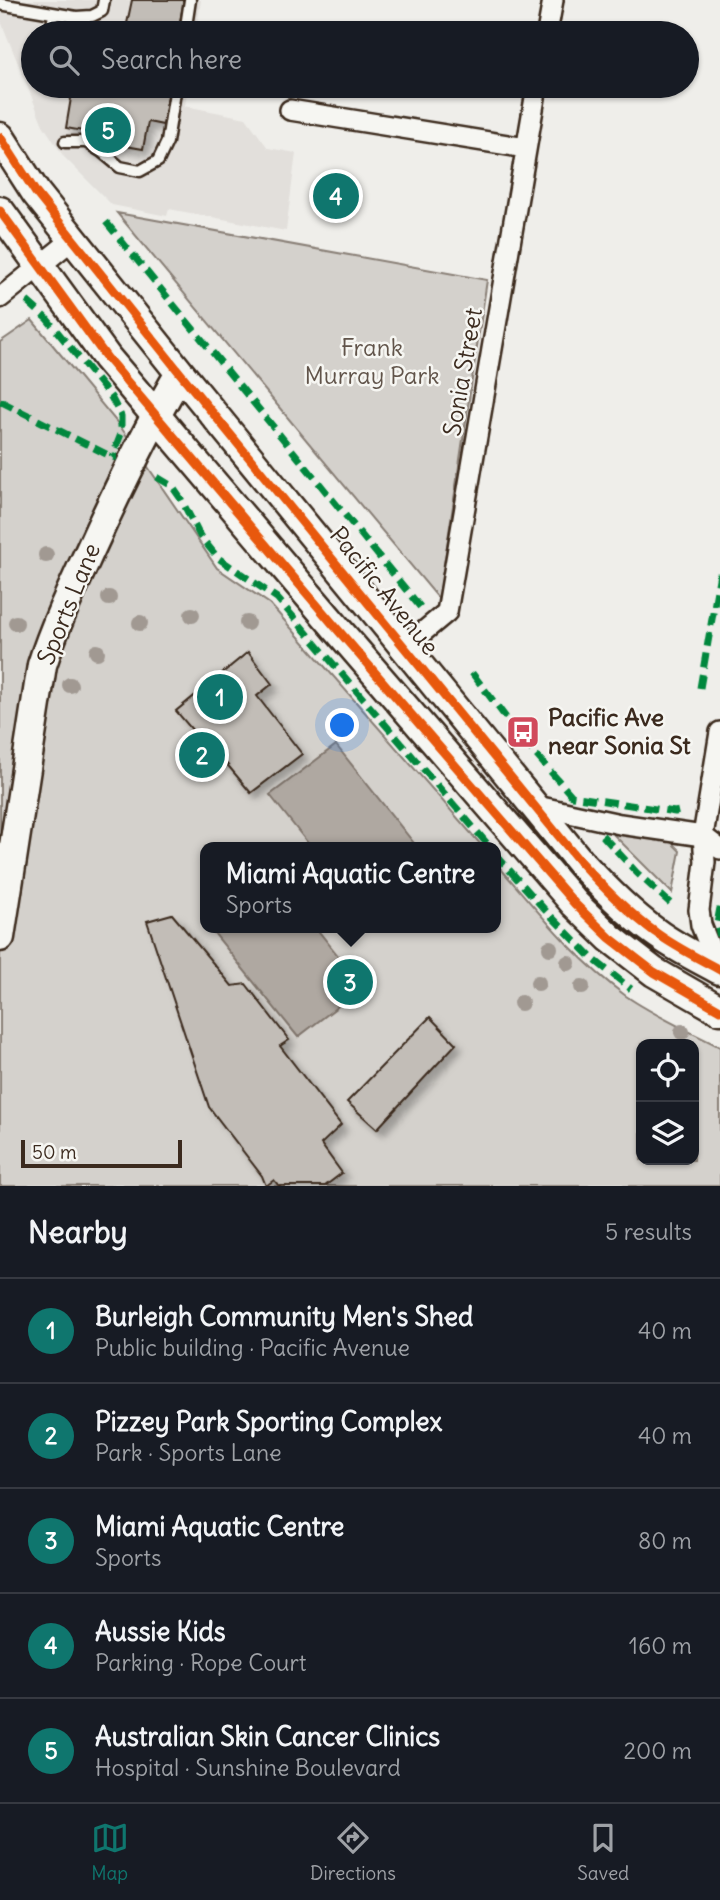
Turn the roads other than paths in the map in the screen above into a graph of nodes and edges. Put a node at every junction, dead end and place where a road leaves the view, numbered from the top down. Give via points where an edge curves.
1 (104, 0) edge
2 (190, 0) edge
3 (553, 0) edge
4 (0, 4) edge
5 (54, 14) junction
6 (53, 21) edge
7 (187, 21) edge
8 (549, 21) edge
9 (174, 98) edge
10 (535, 98) edge
11 (290, 110) dead end
12 (0, 137) edge
13 (65, 142) dead end
14 (526, 148) junction
15 (0, 211) edge
16 (73, 239) junction
17 (39, 266) junction
18 (0, 298) edge
19 (180, 373) junction
20 (155, 415) junction
21 (405, 647) junction
22 (720, 732) edge
23 (532, 804) junction
24 (703, 836) junction
25 (720, 849) edge
26 (0, 937) edge
27 (680, 949) junction
28 (720, 970) edge
29 (666, 979) junction
30 (720, 1010) edge

1 - 5 lane via 102,11 92,16
2 - 7 lane
3 - 8 street
4 - 5 lane
5 - 6 lane
9 - 13 lane via 167,142 158,160 140,171 120,167 86,142
10 - 14 street, Sonia Street
11 - 14 street
12 - 16 main road, Pacific Avenue
14 - 21 street, Sonia Street via 447,612
15 - 17 main road
16 - 17 street
16 - 19 main road, Pacific Avenue
17 - 18 street
17 - 20 main road
19 - 20 main road, Sports Lane
19 - 21 main road, Pacific Avenue
20 - 26 main road, Sports Lane via 41,665
20 - 29 main road via 575,904 610,938
21 - 23 main road, Pacific Avenue
22 - 24 street
23 - 24 street
23 - 27 main road, Pacific Avenue via 603,886
24 - 25 street
24 - 28 street via 700,923
27 - 28 main road, Pacific Avenue
27 - 29 main road
29 - 30 main road

